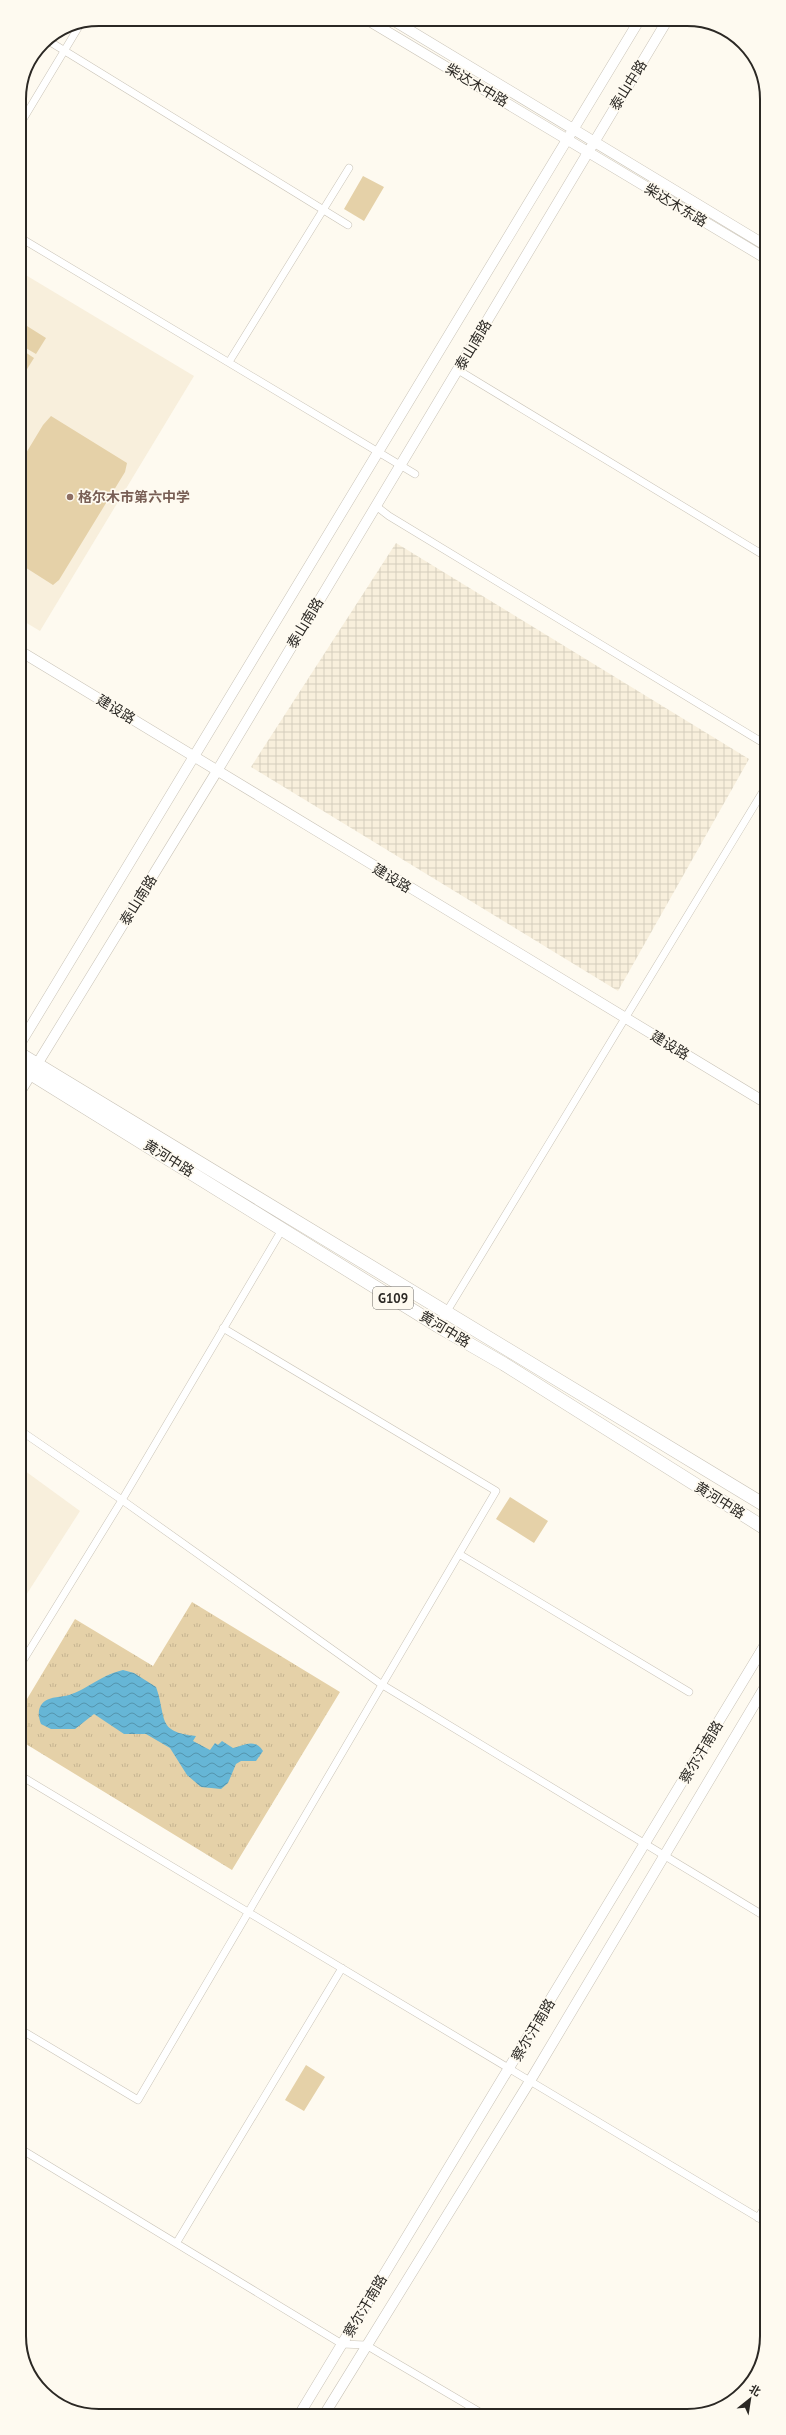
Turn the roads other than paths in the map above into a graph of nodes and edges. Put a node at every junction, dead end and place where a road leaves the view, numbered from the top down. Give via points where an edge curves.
1 (378, 26) edge
2 (403, 26) edge
3 (636, 26) edge
4 (664, 26) edge
5 (77, 30) edge
6 (52, 43) edge
7 (64, 50) junction
8 (26, 114) edge
9 (574, 130) junction
10 (569, 139) junction
11 (593, 142) junction
12 (588, 152) junction
13 (349, 168) dead end
14 (323, 210) junction
15 (348, 225) dead end
16 (26, 241) edge
17 (760, 243) edge
18 (760, 256) edge
19 (229, 362) junction
20 (458, 370) junction
21 (379, 453) junction
22 (400, 466) junction
23 (415, 474) dead end
24 (376, 506) junction
25 (760, 553) edge
26 (26, 655) edge
27 (760, 741) edge
28 (194, 755) junction
29 (217, 771) junction
30 (760, 796) edge
31 (625, 1018) junction
32 (26, 1034) edge
33 (30, 1068) edge
34 (26, 1078) edge
35 (760, 1099) edge
36 (283, 1228) junction
37 (447, 1312) junction
38 (438, 1326) junction
39 (223, 1328) junction
40 (26, 1434) edge
41 (122, 1500) junction
42 (760, 1502) edge
43 (760, 1525) edge
44 (459, 1554) junction
45 (760, 1653) edge
46 (26, 1656) edge
47 (382, 1684) junction
48 (689, 1692) dead end
49 (760, 1695) edge
50 (26, 1779) edge
51 (646, 1844) junction
52 (666, 1856) junction
53 (249, 1912) junction
54 (760, 1913) edge
55 (342, 1968) junction
56 (26, 2033) edge
57 (510, 2068) junction
58 (530, 2081) junction
59 (26, 2150) edge
60 (760, 2215) edge
61 (758, 2218) joint
62 (177, 2242) junction
63 (342, 2344) junction
64 (366, 2345) junction
65 (303, 2409) edge
66 (328, 2409) edge
67 (475, 2409) edge

1 - 10 street, 柴达木中路
2 - 9 street, 柴达木中路
3 - 9 street, 泰山中路
4 - 11 street, 泰山中路
5 - 7 street
6 - 7 street
7 - 8 street
7 - 14 street
9 - 10 street, 泰山中路
9 - 11 street, 柴达木中路
10 - 12 street, 柴达木中路
10 - 21 street, 泰山南路
11 - 12 street, 泰山中路
11 - 17 street, 柴达木东路
12 - 18 street, 柴达木东路
12 - 20 street, 泰山南路
13 - 14 street
14 - 15 street
14 - 19 street
16 - 19 street
19 - 21 street
20 - 22 street, 泰山南路
20 - 25 street
21 - 22 street
21 - 28 street, 泰山南路
22 - 23 street
22 - 24 street, 泰山南路
24 - 27 street
24 - 29 street, 泰山南路
26 - 28 street, 建设路
28 - 29 street, 建设路
28 - 32 street, 泰山南路
29 - 31 street, 建设路
29 - 33 street, 泰山南路
30 - 31 street
31 - 35 street, 建设路
31 - 37 street
33 - 34 street, 泰山南路
33 - 36 highway, 黄河中路 / G109
33 - 37 highway, 黄河中路 / G109
36 - 38 highway, 黄河中路 / G109
36 - 39 street
37 - 38 street
37 - 42 highway, 黄河中路 / G109
38 - 43 highway, 黄河中路 / G109 via 504,1364
39 - 41 street
39 - 44 street via 496,1491
40 - 41 street
41 - 46 street
41 - 47 street
44 - 47 street
44 - 48 street
45 - 51 street, 察尔汗南路
47 - 51 street
47 - 53 street
49 - 52 street, 察尔汗南路
50 - 53 street
51 - 52 street
51 - 57 street, 察尔汗南路
52 - 54 street
52 - 58 street, 察尔汗南路
53 - 55 street
53 - 56 street via 138,2100
55 - 57 street
55 - 62 street
57 - 58 street
57 - 63 street, 察尔汗南路
58 - 61 street
58 - 64 street, 察尔汗南路
59 - 62 street
60 - 61 street
62 - 63 street
63 - 64 street
63 - 65 street, 察尔汗南路
64 - 66 street, 察尔汗南路
64 - 67 street

